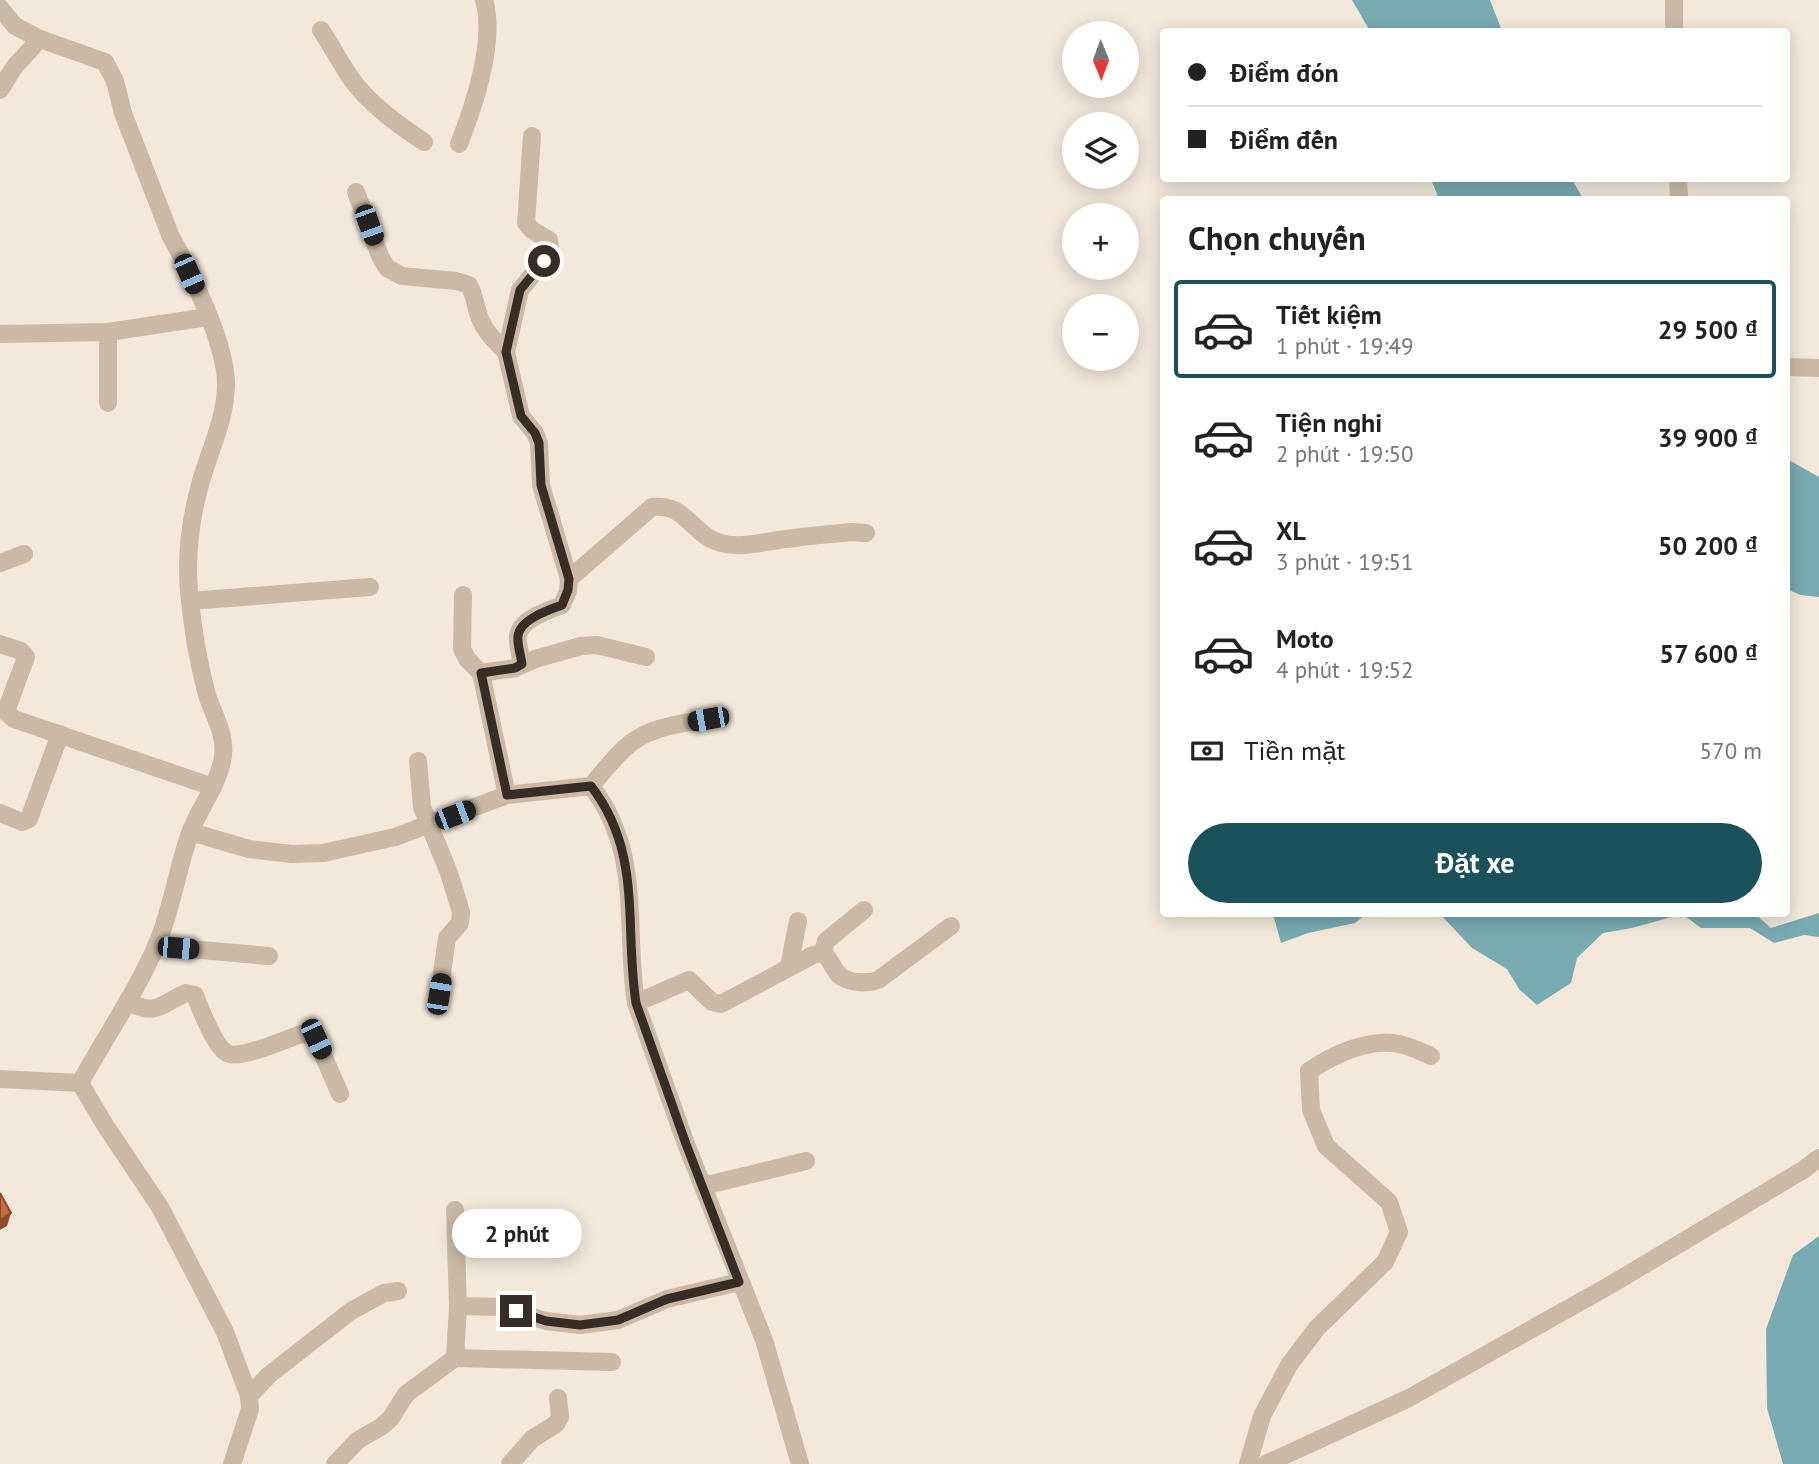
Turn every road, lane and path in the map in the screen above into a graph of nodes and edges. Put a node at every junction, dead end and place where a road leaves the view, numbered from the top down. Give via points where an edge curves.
1 (484, 0) edge
2 (1674, 0) edge
3 (0, 8) edge
4 (1674, 28) edge
5 (321, 30) dead end
6 (40, 39) junction
7 (0, 90) edge
8 (532, 136) dead end
9 (424, 142) dead end
10 (459, 144) dead end
11 (356, 191) dead end
12 (208, 317) junction
13 (108, 332) junction
14 (0, 334) edge
15 (506, 352) junction
16 (1790, 367) edge
17 (1819, 368) edge
18 (108, 403) dead end
19 (866, 533) dead end
20 (24, 554) dead end
21 (0, 563) edge
22 (569, 579) junction
23 (370, 587) dead end
24 (463, 595) dead end
25 (190, 601) junction
26 (0, 644) edge
27 (646, 657) dead end
28 (522, 664) junction
29 (481, 673) junction
30 (708, 719) dead end
31 (60, 734) junction
32 (418, 761) dead end
33 (591, 786) junction
34 (213, 787) junction
35 (507, 795) junction
36 (0, 813) edge
37 (429, 825) junction
38 (191, 832) junction
39 (864, 910) dead end
40 (798, 921) dead end
41 (951, 926) dead end
42 (156, 946) junction
43 (823, 953) junction
44 (269, 956) dead end
45 (789, 967) junction
46 (439, 994) dead end
47 (127, 1002) junction
48 (636, 1003) junction
49 (1431, 1056) dead end
50 (0, 1079) edge
51 (80, 1083) junction
52 (340, 1094) dead end
53 (1819, 1158) edge
54 (806, 1161) dead end
55 (703, 1186) junction
56 (455, 1210) dead end
57 (739, 1282) junction
58 (398, 1292) dead end
59 (458, 1306) junction
60 (455, 1358) junction
61 (612, 1362) dead end
62 (249, 1396) junction
63 (558, 1398) dead end
64 (232, 1464) edge
65 (335, 1464) edge
66 (510, 1464) edge
67 (800, 1464) edge
68 (1248, 1464) edge
69 (1266, 1464) edge

1 - 10 street via 484,62
2 - 4 street
3 - 6 street via 15,26
5 - 9 street via 368,98
6 - 7 street
6 - 12 street via 105,62 112,71 122,113
8 - 15 street via 526,223 549,240 550,250 520,290
11 - 15 street via 387,268 402,276 469,285 484,328
12 - 13 street
12 - 25 street via 219,344 226,387 192,525
13 - 14 street
13 - 18 street
15 - 22 street via 521,416 539,443 541,485
16 - 17 street
19 - 22 street via 725,544 710,540 680,512 652,507
20 - 21 street
22 - 28 street via 562,605 522,627 518,635
23 - 25 street
24 - 29 street via 462,649
25 - 34 street via 223,753
26 - 31 street via 26,657 7,713
27 - 28 street via 597,645
28 - 29 street
29 - 35 street
30 - 33 street via 670,725 626,746
31 - 34 street
31 - 36 street via 29,819
32 - 37 street via 422,807
33 - 35 street
33 - 48 street via 613,824 628,872
34 - 38 street
35 - 37 street
37 - 38 street via 372,843 292,854 249,849
37 - 46 street via 461,912 460,923 447,938
38 - 42 street
39 - 43 street via 826,941
40 - 45 street
41 - 43 street via 868,984 839,975
42 - 44 street
42 - 47 street
43 - 45 street
45 - 48 street via 721,1004 712,1002 689,980
47 - 51 street
47 - 52 street via 154,1010 186,993 195,995 221,1048 229,1054 241,1055 310,1035 316,1039
48 - 55 street
49 - 68 street via 1398,1044 1362,1046 1309,1071 1311,1110 1326,1146 1389,1202 1399,1232 1385,1262 1317,1328 1289,1365 1262,1416
50 - 51 street
51 - 62 street via 190,1262 225,1332
53 - 69 street via 1612,1284 1409,1398
54 - 55 street
55 - 57 street
56 - 59 street
57 - 59 street via 667,1299 618,1320 580,1325 546,1321 500,1307
57 - 67 street via 764,1340
58 - 62 street via 384,1293 351,1311
59 - 60 street
60 - 61 street
60 - 65 street via 406,1394 391,1418 358,1440
62 - 64 street via 250,1409
63 - 66 street via 560,1417 556,1423 531,1439

